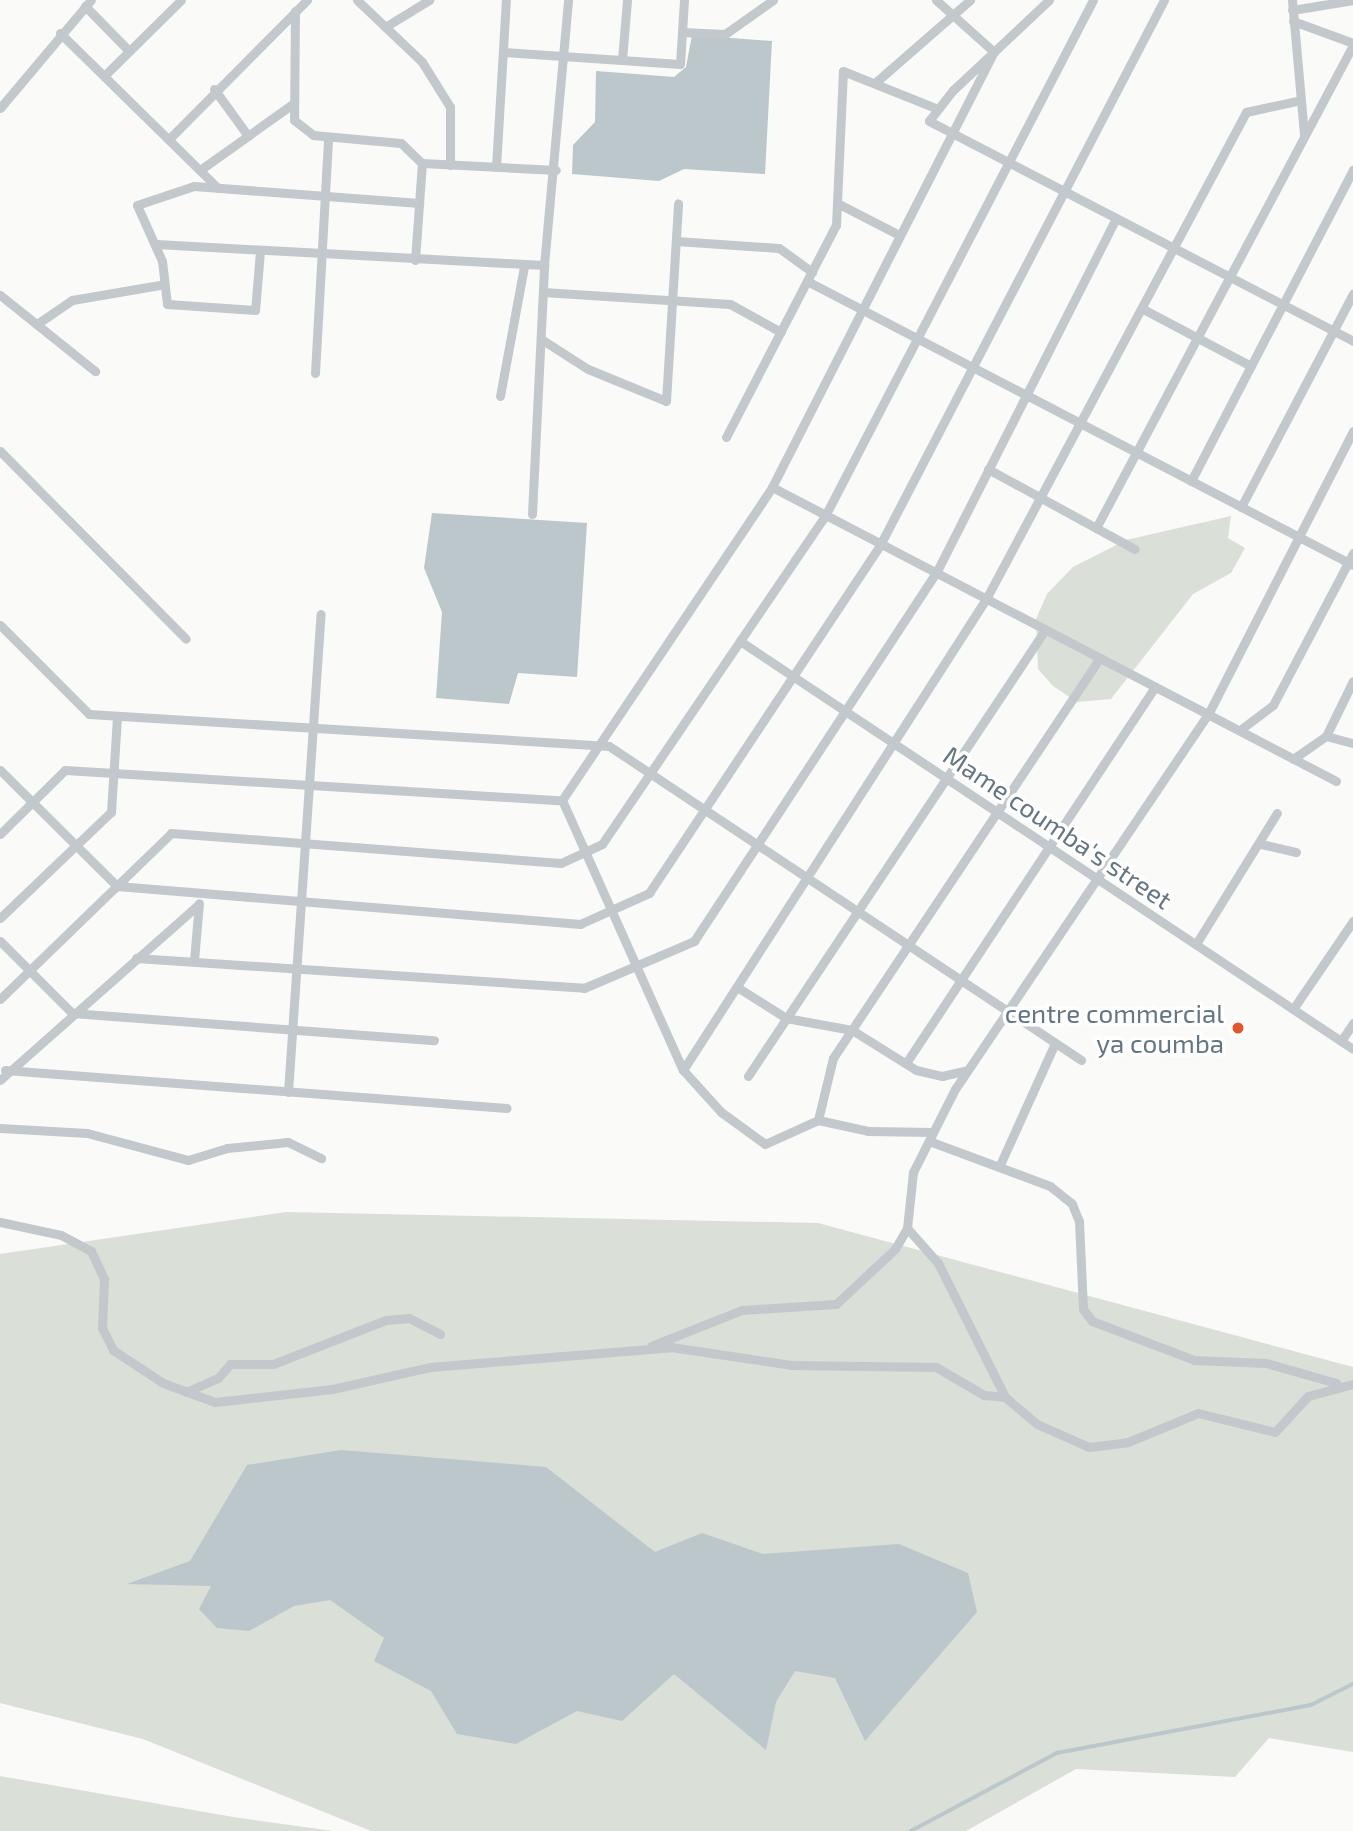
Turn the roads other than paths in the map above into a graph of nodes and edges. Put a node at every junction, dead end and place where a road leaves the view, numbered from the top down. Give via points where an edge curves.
1 (181, 0) edge
2 (307, 0) edge
3 (357, 0) edge
4 (429, 0) edge
5 (506, 0) edge
6 (568, 0) edge
7 (627, 0) edge
8 (684, 0) edge
9 (774, 0) edge
10 (936, 0) edge
11 (970, 0) edge
12 (1049, 0) edge
13 (1093, 0) edge
14 (1164, 0) edge
15 (1292, 0) edge
16 (1353, 0) edge
17 (88, 3) edge
18 (295, 11) junction
19 (953, 14) junction
20 (1293, 15) junction
21 (385, 27) junction
22 (682, 32) junction
23 (60, 33) junction
24 (1353, 44) edge
25 (129, 51) junction
26 (503, 52) junction
27 (994, 52) junction
28 (564, 56) junction
29 (622, 60) junction
30 (104, 76) junction
31 (876, 82) junction
32 (214, 89) junction
33 (1301, 100) junction
34 (294, 103) junction
35 (0, 108) edge
36 (938, 109) junction
37 (952, 132) junction
38 (248, 136) junction
39 (1304, 136) junction
40 (328, 138) junction
41 (169, 139) junction
42 (1009, 162) junction
43 (422, 163) junction
44 (450, 164) junction
45 (496, 167) junction
46 (200, 170) junction
47 (556, 170) junction
48 (1353, 170) edge
49 (218, 188) junction
50 (1063, 190) junction
51 (325, 196) junction
52 (419, 203) junction
53 (678, 203) dead end
54 (837, 203) junction
55 (1116, 218) junction
56 (900, 235) junction
57 (676, 241) junction
58 (156, 244) junction
59 (1174, 248) junction
60 (260, 251) junction
61 (322, 255) junction
62 (415, 260) junction
63 (544, 265) junction
64 (524, 267) junction
65 (812, 272) junction
66 (1229, 277) junction
67 (807, 281) junction
68 (160, 285) junction
69 (543, 292) junction
70 (1353, 294) edge
71 (0, 295) edge
72 (672, 300) junction
73 (1282, 304) junction
74 (1143, 309) junction
75 (862, 310) junction
76 (37, 324) junction
77 (1333, 331) junction
78 (780, 332) junction
79 (917, 338) junction
80 (1197, 338) junction
81 (541, 339) junction
82 (1353, 341) edge
83 (1251, 366) junction
84 (972, 367) junction
85 (96, 371) dead end
86 (315, 373) dead end
87 (1026, 395) junction
88 (500, 396) dead end
89 (1082, 424) junction
90 (1353, 431) edge
91 (726, 438) dead end
92 (0, 451) edge
93 (1136, 452) junction
94 (988, 469) junction
95 (1191, 481) junction
96 (772, 487) junction
97 (1041, 498) junction
98 (1241, 507) junction
99 (532, 514) dead end
100 (826, 514) junction
101 (1096, 528) junction
102 (1299, 537) junction
103 (880, 545) junction
104 (1135, 550) dead end
105 (1353, 553) edge
106 (1351, 564) edge
107 (936, 573) junction
108 (986, 599) junction
109 (321, 614) dead end
110 (0, 625) edge
111 (1045, 630) junction
112 (186, 639) dead end
113 (740, 640) junction
114 (1100, 658) junction
115 (793, 676) junction
116 (1353, 681) edge
117 (1156, 687) junction
118 (845, 710) junction
119 (1208, 715) junction
120 (117, 716) junction
121 (313, 728) junction
122 (1238, 730) junction
123 (1326, 736) junction
124 (894, 743) junction
125 (1353, 743) edge
126 (597, 745) junction
127 (1293, 759) junction
128 (0, 770) edge
129 (113, 773) junction
130 (650, 774) junction
131 (946, 778) junction
132 (1336, 781) dead end
133 (309, 785) junction
134 (562, 800) junction
135 (33, 802) junction
136 (704, 810) junction
137 (998, 812) junction
138 (1277, 813) dead end
139 (0, 834) edge
140 (305, 843) junction
141 (1261, 844) junction
142 (76, 845) junction
143 (757, 845) junction
144 (1050, 847) junction
145 (585, 852) junction
146 (1296, 852) dead end
147 (1096, 877) junction
148 (807, 878) junction
149 (117, 886) junction
150 (199, 893) junction
151 (301, 901) junction
152 (198, 905) junction
153 (611, 910) junction
154 (858, 911) junction
155 (0, 918) edge
156 (1353, 921) edge
157 (0, 941) edge
158 (1196, 944) junction
159 (909, 945) junction
160 (136, 958) junction
161 (194, 960) junction
162 (637, 966) junction
163 (296, 968) junction
164 (29, 970) junction
165 (961, 980) junction
166 (737, 987) junction
167 (0, 999) edge
168 (1293, 1009) junction
169 (1007, 1010) junction
170 (72, 1013) junction
171 (786, 1018) junction
172 (1353, 1023) edge
173 (292, 1029) junction
174 (852, 1030) junction
175 (434, 1040) dead end
176 (1341, 1041) junction
177 (1055, 1042) junction
178 (1353, 1049) edge
179 (1082, 1060) dead end
180 (906, 1063) junction
181 (683, 1070) junction
182 (967, 1070) junction
183 (2, 1072) edge
184 (748, 1076) dead end
185 (0, 1080) edge
186 (288, 1092) junction
187 (508, 1108) dead end
188 (818, 1120) junction
189 (0, 1128) edge
190 (931, 1136) junction
191 (321, 1158) dead end
192 (999, 1167) junction
193 (0, 1222) edge
194 (907, 1228) junction
195 (440, 1334) dead end
196 (643, 1349) junction
197 (1342, 1384) junction
198 (1353, 1384) edge
199 (186, 1392) junction
200 (1005, 1397) junction

1 - 25 street
2 - 18 street
3 - 21 street
4 - 21 street
5 - 26 street
6 - 28 street
7 - 29 street
8 - 22 street
9 - 22 street via 726,34
10 - 19 street
11 - 19 street
12 - 27 street
13 - 42 street
14 - 50 street
15 - 20 street
16 - 20 street
17 - 23 street
17 - 25 street
18 - 32 street
18 - 34 street
19 - 27 street
19 - 31 street
20 - 24 street
20 - 33 street
21 - 44 street via 422,62 450,107
22 - 29 street via 680,64
23 - 30 street
23 - 35 street
24 - 39 street
25 - 30 street
26 - 28 street
26 - 45 street
27 - 36 street
27 - 37 street
28 - 29 street
28 - 47 street
30 - 41 street
31 - 36 street
31 - 54 street via 843,71
32 - 38 street
32 - 41 street
33 - 39 street
33 - 59 street via 1246,111
34 - 38 street
34 - 40 street via 294,120
36 - 37 street via 929,121
37 - 42 street
37 - 56 street
38 - 46 street
39 - 66 street
40 - 43 street via 401,143
40 - 51 street
41 - 46 street
42 - 50 street
42 - 79 street
43 - 44 street
43 - 52 street
44 - 45 street
45 - 47 street
46 - 49 street
47 - 63 street
48 - 73 street
49 - 51 street
49 - 58 street via 194,186 137,205
50 - 55 street
50 - 84 street
51 - 52 street
51 - 61 street
52 - 62 street
53 - 57 street
54 - 56 street
54 - 65 street via 836,225
55 - 59 street
55 - 87 street
56 - 75 street
57 - 65 street via 779,248
57 - 72 street
58 - 60 street
58 - 68 street
59 - 66 street
59 - 74 street
60 - 61 street
60 - 68 street via 254,310 167,304
61 - 62 street
61 - 86 street
62 - 64 street
63 - 64 street
63 - 69 street
64 - 88 street
65 - 67 street
66 - 73 street
66 - 80 street
67 - 75 street
67 - 78 street
68 - 76 street via 72,300
69 - 72 street
69 - 81 street
70 - 77 street
71 - 76 street
72 - 78 street via 730,304
72 - 81 street via 666,401 588,369
73 - 77 street
73 - 83 street
74 - 80 street
74 - 89 street
75 - 79 street
75 - 96 street
76 - 85 street
77 - 82 street
77 - 98 street
78 - 91 street
79 - 84 street
79 - 100 street
80 - 83 street
80 - 93 street
81 - 99 street
83 - 95 street
84 - 87 street
84 - 103 street
87 - 89 street
87 - 94 street
89 - 93 street
89 - 97 street
90 - 102 street
92 - 112 street
93 - 95 street
93 - 101 street
94 - 97 street
94 - 107 street
95 - 98 street
96 - 100 street
96 - 126 street
97 - 101 street
97 - 108 street
98 - 102 street
100 - 103 street
100 - 113 street
101 - 104 street
102 - 106 street
102 - 119 street
103 - 107 street
103 - 115 street
105 - 106 street
106 - 122 street via 1273,705 1253,726
107 - 108 street
107 - 118 street
108 - 111 street
108 - 124 street
109 - 121 street
110 - 120 street via 89,714
111 - 114 street
111 - 131 street
113 - 115 street, Mame coumba's street
113 - 130 street
114 - 117 street
114 - 137 street
115 - 118 street, Mame coumba's street
115 - 136 street
116 - 123 street
117 - 119 street
117 - 144 street
118 - 124 street, Mame coumba's street
118 - 143 street
119 - 122 street
119 - 147 street
120 - 121 street
120 - 129 street
121 - 126 street
121 - 133 street
122 - 127 street
123 - 125 street
123 - 127 street
124 - 131 street, Mame coumba's street
124 - 148 street
126 - 130 street via 609,746
126 - 134 street
127 - 132 street
128 - 135 street
129 - 133 street
129 - 135 street via 65,770
129 - 142 street via 111,812
130 - 136 street
130 - 145 street via 602,844
131 - 137 street, Mame coumba's street
131 - 154 street
133 - 134 street
133 - 140 street
134 - 145 street
135 - 139 street
135 - 142 street
136 - 143 street
136 - 153 street via 649,893
137 - 144 street, Mame coumba's street
137 - 159 street
138 - 141 street
140 - 145 street via 561,863
140 - 149 street via 171,833
140 - 151 street
141 - 146 street
141 - 158 street
142 - 149 street
142 - 155 street
143 - 148 street
143 - 162 street via 694,942
144 - 147 street, Mame coumba's street
144 - 165 street
145 - 153 street
147 - 158 street, Mame coumba's street
147 - 169 street
148 - 154 street
148 - 166 street
149 - 150 street
149 - 164 street
150 - 151 street
150 - 152 street
151 - 153 street via 580,924
151 - 163 street
152 - 160 street
152 - 161 street
153 - 162 street
154 - 159 street
154 - 171 street
156 - 168 street
157 - 164 street
158 - 168 street, Mame coumba's street
159 - 165 street
159 - 174 street
160 - 161 street
160 - 170 street
161 - 163 street
162 - 163 street via 584,988
162 - 181 street
163 - 173 street
164 - 167 street
164 - 170 street
165 - 169 street
165 - 180 street
166 - 171 street
166 - 181 street
168 - 176 street, Mame coumba's street
169 - 177 street
169 - 182 street
170 - 173 street
170 - 183 street
171 - 174 street
171 - 184 street
172 - 176 street
173 - 175 street
173 - 186 street
174 - 180 street
174 - 188 street via 831,1064
176 - 178 street, Mame coumba's street
177 - 179 street
177 - 192 street
180 - 182 street via 942,1076
181 - 188 street via 721,1112 765,1144
182 - 190 street
183 - 185 street
183 - 186 street
186 - 187 street
188 - 190 street via 868,1131
189 - 191 street via 87,1133 188,1160 226,1148 288,1142
190 - 192 street
190 - 194 street via 911,1178
192 - 197 street via 1050,1186 1077,1211 1083,1309 1092,1321 1194,1360 1266,1363
193 - 199 street via 61,1235 91,1251 103,1279 101,1323 109,1344 126,1360
194 - 196 street via 895,1249 836,1304 742,1310
194 - 200 street via 938,1263
195 - 199 street via 409,1318 386,1321 273,1364 230,1364
196 - 199 street via 430,1367 232,1403
196 - 200 street via 680,1348 826,1367 936,1367 984,1395
197 - 198 street
197 - 200 street via 1306,1397 1275,1432 1198,1413 1105,1448 1037,1424

